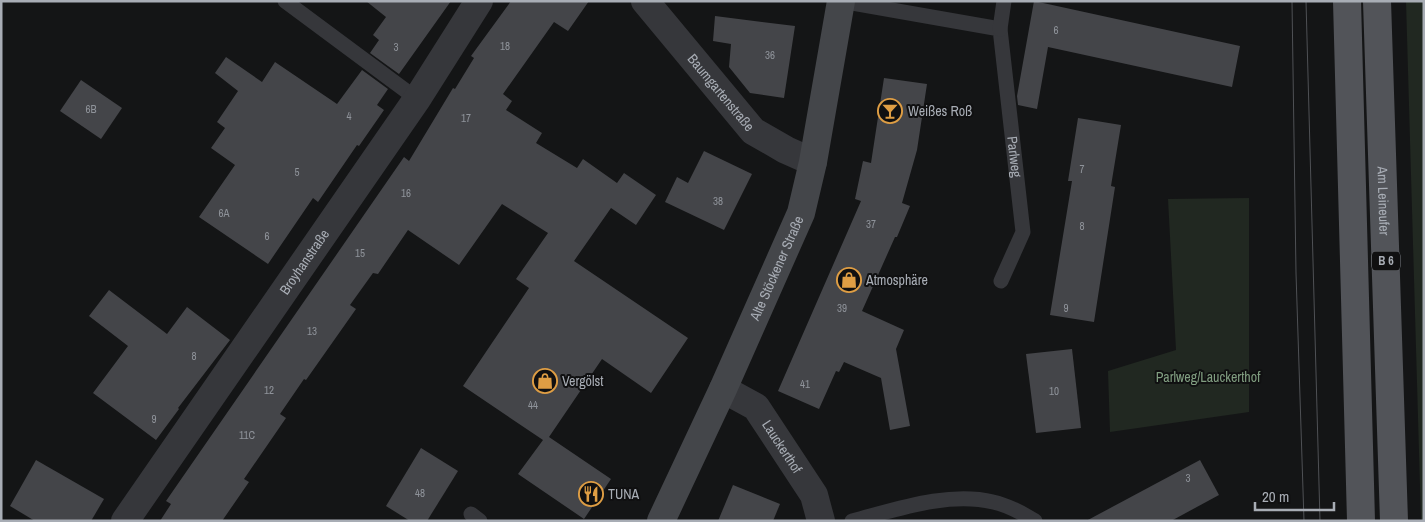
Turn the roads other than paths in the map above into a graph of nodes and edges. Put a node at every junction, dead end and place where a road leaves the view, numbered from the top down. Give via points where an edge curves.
1 (285, 1) edge
2 (479, 1) edge
3 (646, 1) edge
4 (840, 1) edge
5 (1004, 1) edge
6 (1348, 1) edge
7 (1377, 1) edge
8 (1000, 29) junction
9 (417, 99) junction
10 (813, 162) junction
11 (1001, 281) dead end
12 (722, 389) junction
13 (125, 521) edge
14 (661, 521) edge
15 (821, 521) edge
16 (852, 521) edge
17 (1035, 521) edge
18 (1361, 521) edge
19 (1394, 521) edge

1 - 9 lane
2 - 9 street, Broyhanstraße
3 - 10 street, Baumgartenstraße via 753,131
4 - 8 lane
4 - 10 street, Alte Stöckener Straße
5 - 8 lane, Parlweg
6 - 18 main road, B 6
7 - 19 main road, Am Leineufer / B 6
8 - 11 lane, Parlweg via 1022,232
9 - 13 street, Broyhanstraße
10 - 12 street, Alte Stöckener Straße via 801,213
12 - 14 street, Alte Stöckener Straße
12 - 15 street, Lauckerthof via 756,407 814,495
16 - 17 lane via 914,505 958,500 991,501

